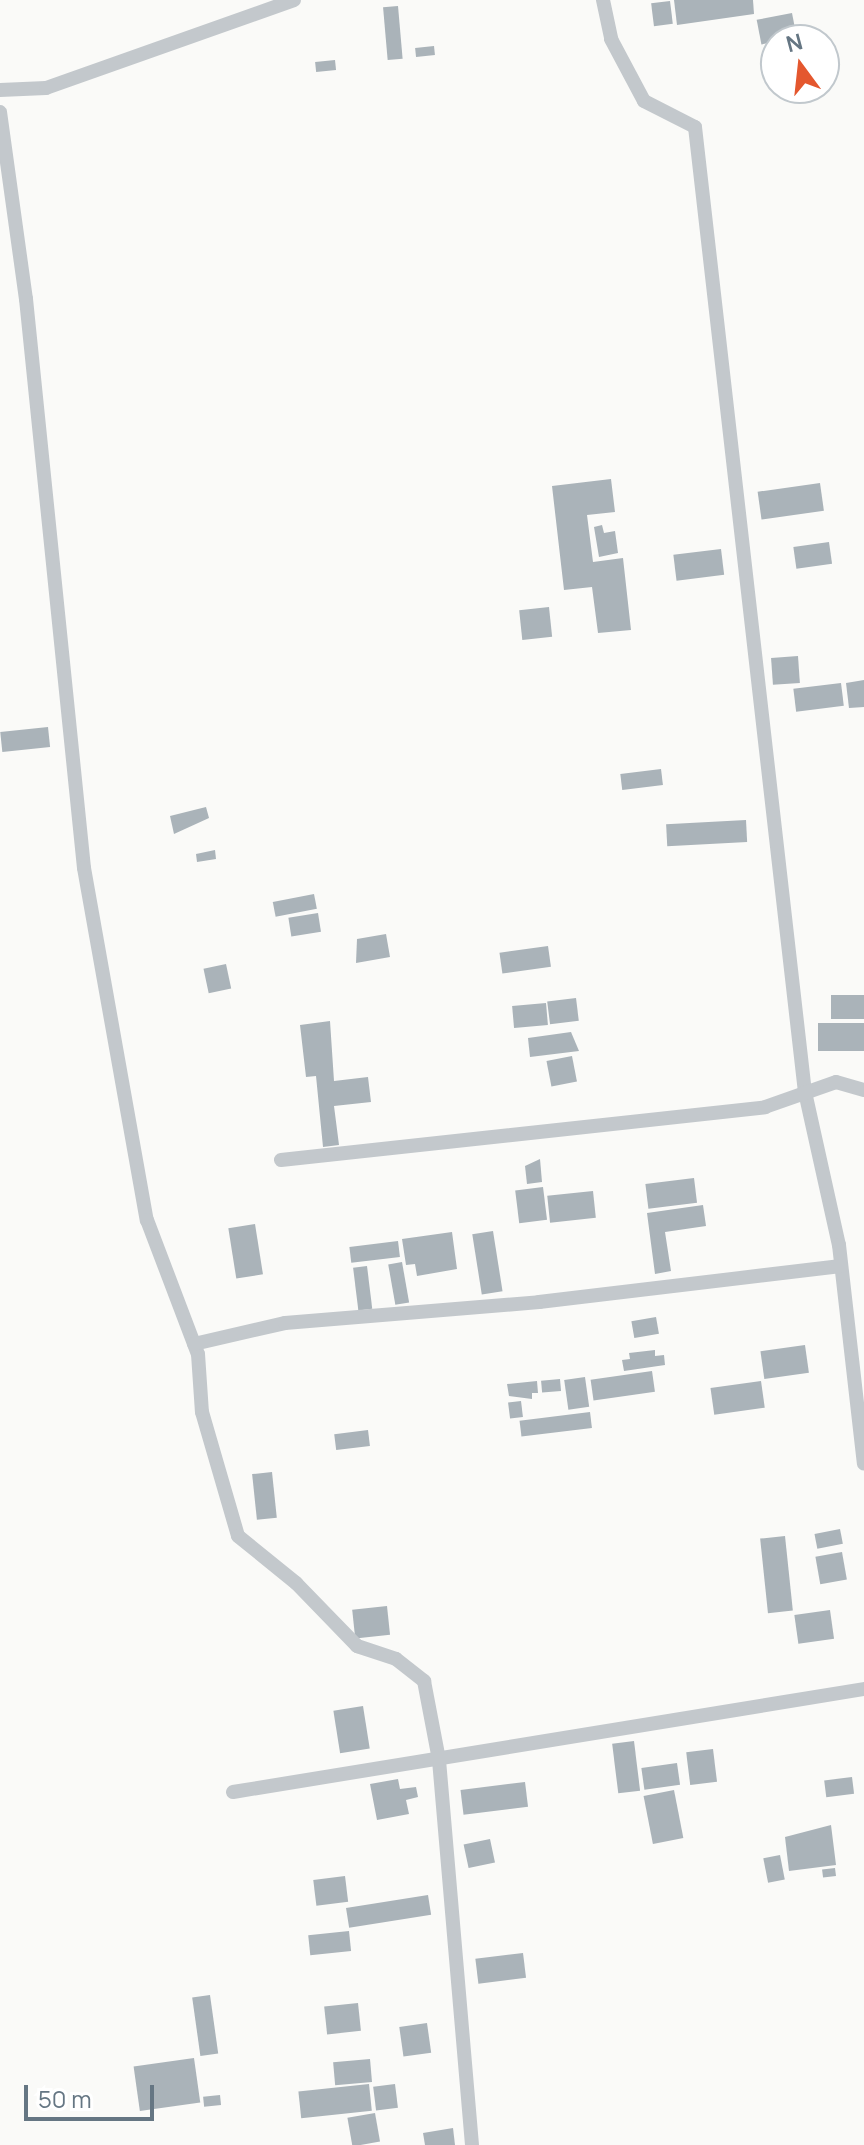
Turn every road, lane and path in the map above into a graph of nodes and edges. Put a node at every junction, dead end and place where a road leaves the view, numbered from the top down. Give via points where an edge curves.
1 (294, 0) edge
2 (603, 0) edge
3 (0, 90) edge
4 (0, 112) edge
5 (864, 1090) edge
6 (805, 1092) junction
7 (281, 1160) dead end
8 (841, 1266) junction
9 (194, 1344) junction
10 (864, 1464) edge
11 (864, 1689) edge
12 (439, 1760) junction
13 (233, 1792) dead end
14 (472, 2145) edge

1 - 3 street via 46,88
2 - 6 street via 611,39 644,101 695,127
4 - 9 street via 28,314 84,868 147,1220
5 - 6 street via 836,1082
6 - 7 street via 765,1107
6 - 8 street
8 - 9 street via 539,1302 285,1323
8 - 10 street
9 - 12 street via 202,1412 238,1536 296,1583 357,1646 396,1659 424,1681
11 - 12 street
12 - 13 street
12 - 14 street via 452,1961

